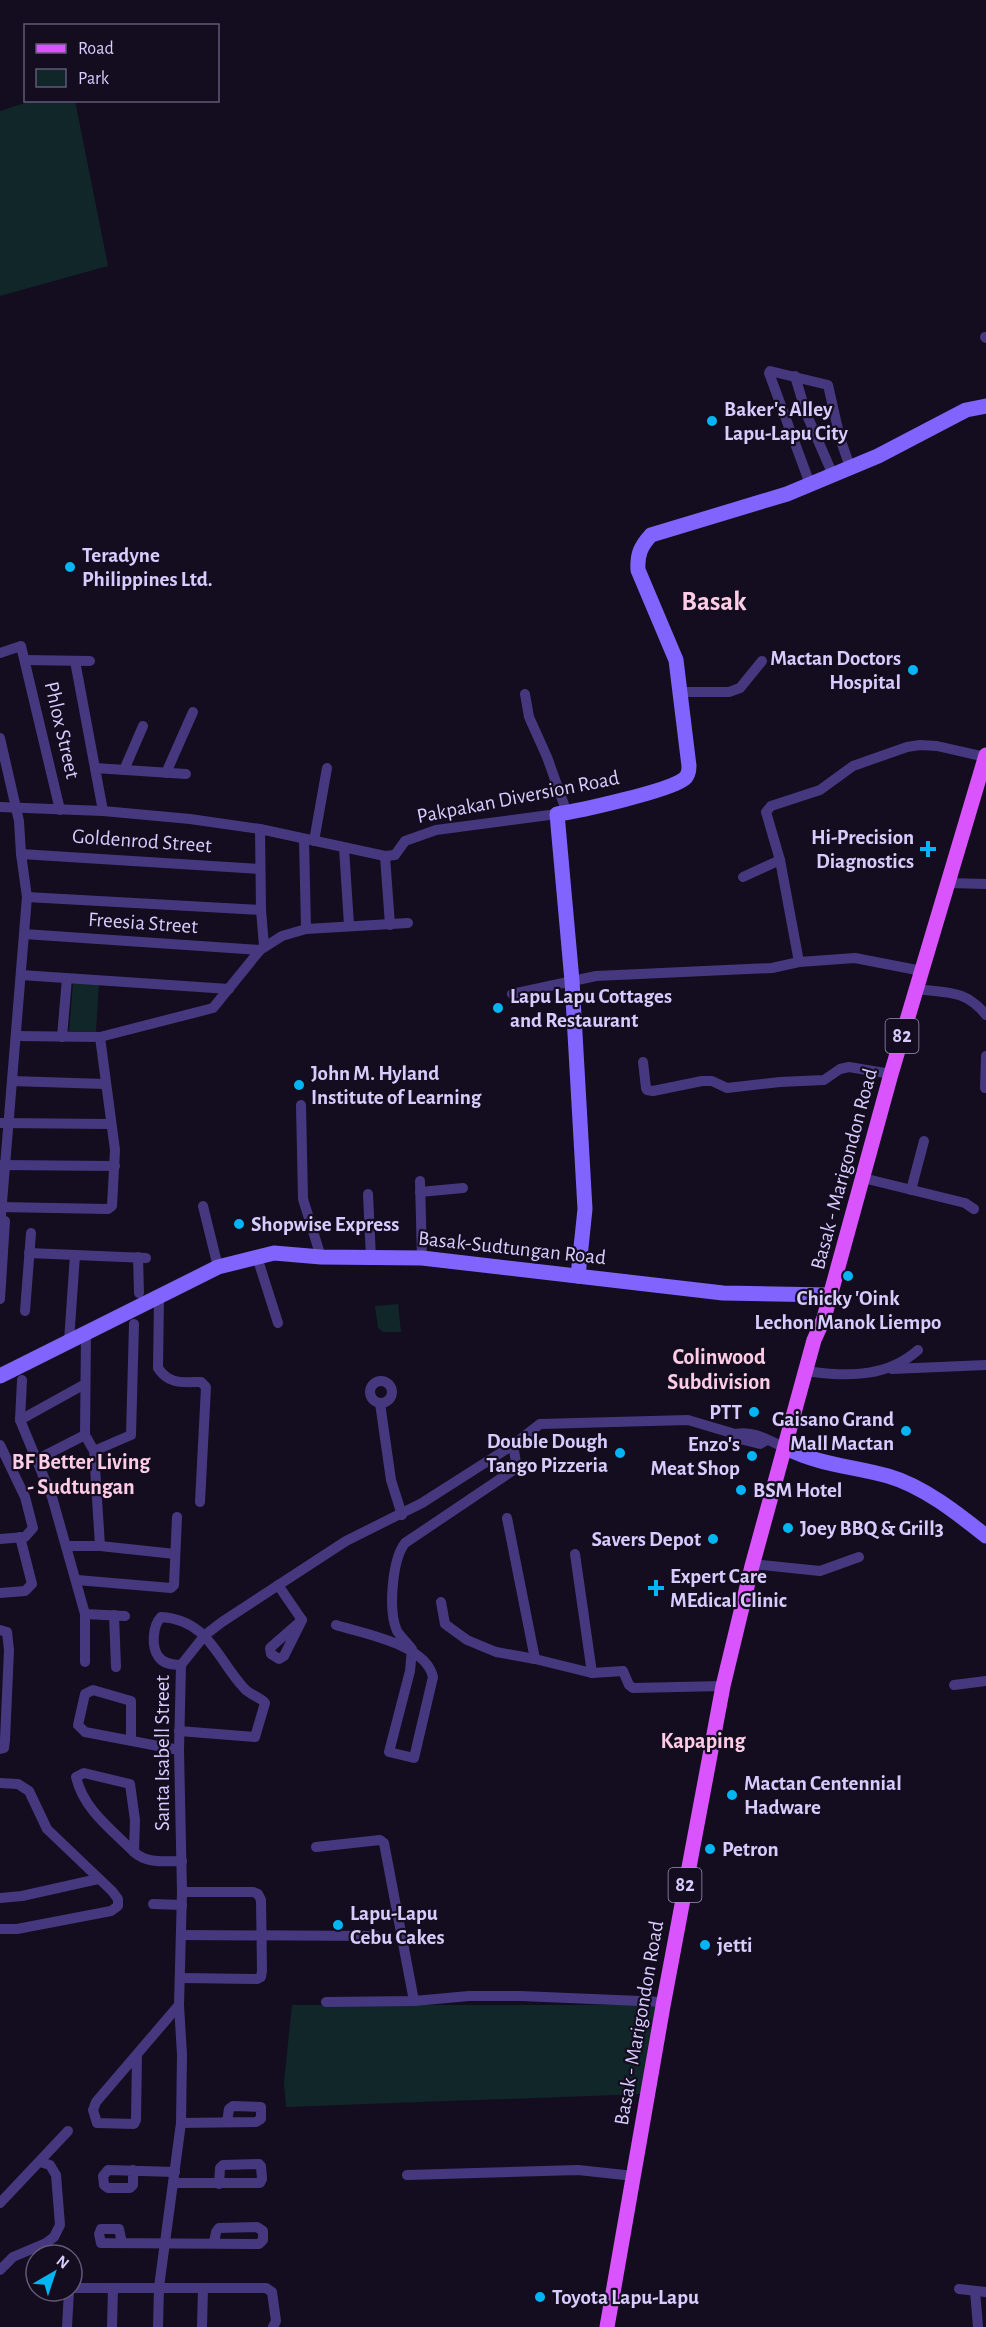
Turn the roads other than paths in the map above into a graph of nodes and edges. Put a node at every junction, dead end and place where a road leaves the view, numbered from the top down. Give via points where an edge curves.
1 (795, 376) junction
2 (986, 406) edge
3 (850, 467) junction
4 (833, 475) junction
5 (810, 484) junction
6 (0, 653) edge
7 (25, 660) junction
8 (75, 660) junction
9 (90, 661) dead end
10 (762, 661) dead end
11 (681, 692) junction
12 (525, 694) dead end
13 (193, 712) dead end
14 (143, 726) dead end
15 (0, 738) edge
16 (986, 756) edge
17 (95, 768) junction
18 (327, 768) dead end
19 (124, 770) junction
20 (166, 773) junction
21 (186, 774) dead end
22 (0, 807) edge
23 (17, 809) junction
24 (60, 810) junction
25 (103, 811) junction
26 (562, 814) junction
27 (260, 829) junction
28 (309, 840) junction
29 (344, 848) junction
30 (23, 854) junction
31 (390, 855) junction
32 (780, 860) junction
33 (260, 869) junction
34 (743, 877) dead end
35 (948, 883) junction
36 (986, 884) edge
37 (30, 896) junction
38 (261, 910) junction
39 (408, 923) dead end
40 (349, 925) junction
41 (390, 925) junction
42 (306, 929) junction
43 (27, 935) junction
44 (262, 948) junction
45 (800, 963) junction
46 (922, 971) junction
47 (23, 975) junction
48 (67, 978) junction
49 (572, 981) junction
50 (229, 989) junction
51 (916, 989) junction
52 (512, 994) dead end
53 (986, 1015) edge
54 (18, 1036) junction
55 (62, 1037) junction
56 (100, 1037) junction
57 (986, 1056) edge
58 (643, 1062) dead end
59 (891, 1074) junction
60 (14, 1081) junction
61 (105, 1084) junction
62 (985, 1088) edge
63 (301, 1105) dead end
64 (7, 1123) edge
65 (111, 1124) junction
66 (924, 1141) dead end
67 (5, 1165) edge
68 (115, 1166) junction
69 (863, 1178) junction
70 (463, 1188) dead end
71 (911, 1190) junction
72 (368, 1194) dead end
73 (203, 1206) dead end
74 (3, 1207) edge
75 (974, 1209) dead end
76 (0, 1227) edge
77 (31, 1233) dead end
78 (1, 1253) edge
79 (29, 1253) junction
80 (75, 1255) junction
81 (257, 1257) junction
82 (321, 1257) junction
83 (371, 1257) junction
84 (422, 1258) junction
85 (218, 1267) junction
86 (578, 1276) junction
87 (139, 1293) dead end
88 (830, 1295) junction
89 (0, 1296) edge
90 (159, 1298) junction
91 (25, 1311) dead end
92 (824, 1318) junction
93 (278, 1323) dead end
94 (134, 1324) dead end
95 (86, 1332) junction
96 (69, 1341) junction
97 (918, 1350) dead end
98 (986, 1365) edge
99 (889, 1369) junction
100 (813, 1372) junction
101 (0, 1376) edge
102 (22, 1380) dead end
103 (86, 1384) junction
104 (380, 1402) dead end
105 (20, 1420) junction
106 (84, 1435) junction
107 (0, 1445) edge
108 (513, 1445) junction
109 (786, 1448) junction
110 (94, 1451) junction
111 (36, 1460) junction
112 (200, 1502) dead end
113 (402, 1515) junction
114 (177, 1517) dead end
115 (507, 1518) dead end
116 (986, 1536) edge
117 (20, 1538) junction
118 (0, 1539) edge
119 (66, 1546) junction
120 (100, 1546) junction
121 (175, 1554) junction
122 (575, 1554) dead end
123 (859, 1557) dead end
124 (752, 1564) junction
125 (76, 1580) junction
126 (279, 1585) junction
127 (0, 1593) edge
128 (441, 1602) dead end
129 (84, 1614) junction
130 (302, 1620) dead end
131 (336, 1625) dead end
132 (0, 1630) edge
133 (205, 1635) junction
134 (412, 1649) junction
135 (535, 1659) junction
136 (85, 1662) dead end
137 (181, 1665) junction
138 (116, 1667) dead end
139 (592, 1673) junction
140 (986, 1681) edge
141 (954, 1685) dead end
142 (723, 1686) junction
143 (179, 1731) junction
144 (131, 1741) junction
145 (0, 1749) edge
146 (179, 1750) junction
147 (0, 1783) edge
148 (316, 1847) dead end
149 (134, 1852) junction
150 (182, 1861) junction
151 (98, 1879) junction
152 (182, 1892) junction
153 (0, 1898) edge
154 (153, 1904) dead end
155 (182, 1905) junction
156 (0, 1929) edge
157 (181, 1935) junction
158 (261, 1936) junction
159 (376, 1936) dead end
160 (181, 1978) junction
161 (414, 2001) junction
162 (326, 2002) dead end
163 (664, 2002) junction
164 (179, 2006) junction
165 (137, 2054) junction
166 (227, 2122) dead end
167 (181, 2123) junction
168 (68, 2131) dead end
169 (40, 2162) junction
170 (132, 2170) dead end
171 (407, 2175) dead end
172 (634, 2176) junction
173 (175, 2177) junction
174 (219, 2184) dead end
175 (0, 2203) edge
176 (122, 2243) dead end
177 (214, 2243) dead end
178 (165, 2244) junction
179 (0, 2270) edge
180 (159, 2287) junction
181 (113, 2288) junction
182 (203, 2288) junction
183 (84, 2289) edge
184 (959, 2289) dead end
185 (980, 2292) edge
186 (70, 2303) edge
187 (67, 2327) edge
188 (112, 2327) edge
189 (159, 2327) edge
190 (202, 2327) edge
191 (273, 2327) edge
192 (607, 2327) edge
193 (978, 2327) edge

1 - 3 street via 825,383 830,388
1 - 4 street
1 - 5 street via 770,370 769,373
2 - 3 street, Pakpakan Diversion Road via 966,410
3 - 4 street, Pakpakan Diversion Road
4 - 5 street, Pakpakan Diversion Road
5 - 11 street, Pakpakan Diversion Road via 651,535 643,544 637,559 638,570 676,660
6 - 7 street via 21,646
7 - 8 street
7 - 24 street, Phlox Street
8 - 9 street
8 - 17 street
10 - 11 street via 740,688 729,692
11 - 26 street, Pakpakan Diversion Road via 689,766 684,779
12 - 26 street
13 - 20 street
14 - 19 street
15 - 23 street
16 - 32 street via 937,746 907,747 853,766 820,790 771,806 766,812
16 - 35 main road, Basak - Marigondon Road / 82
17 - 19 street
17 - 25 street
18 - 28 street
19 - 20 street
20 - 21 street
22 - 23 street
23 - 24 street
23 - 30 street
24 - 25 street
25 - 27 street
26 - 31 street, Pakpakan Diversion Road via 436,830 405,841
26 - 49 street
27 - 28 street
27 - 33 street
28 - 29 street
28 - 42 street
29 - 31 street
29 - 40 street
30 - 33 street, Goldenrod Street
30 - 37 street
31 - 41 street
32 - 34 street
32 - 45 street
33 - 38 street
35 - 36 street
35 - 46 main road, Basak - Marigondon Road / 82
37 - 38 street
37 - 43 street
38 - 44 street
39 - 41 street
40 - 41 street
40 - 42 street
42 - 44 street via 282,936
43 - 44 street, Freesia Street
43 - 47 street
44 - 50 street
45 - 46 street via 855,958
45 - 49 street via 772,968 596,976
46 - 51 main road, Basak - Marigondon Road / 82
47 - 48 street
47 - 54 street
48 - 50 street
48 - 55 street
49 - 52 street
49 - 86 street via 585,1209
50 - 56 street via 213,1008
51 - 53 street via 963,995
51 - 59 main road, Basak - Marigondon Road / 82
54 - 55 street
54 - 60 street
55 - 56 street
56 - 61 street
57 - 62 street
58 - 59 street via 646,1088 653,1091 702,1081 727,1088 824,1080 849,1067
59 - 69 main road, Basak - Marigondon Road / 82
60 - 61 street
60 - 64 street
61 - 65 street
63 - 82 street via 303,1199
64 - 65 street
64 - 67 street
65 - 68 street
66 - 71 street
67 - 68 street
67 - 74 street
68 - 74 street via 112,1206 108,1209
69 - 71 street
69 - 88 main road, Basak - Marigondon Road / 82
70 - 84 street via 420,1186
71 - 75 street via 965,1203
72 - 83 street
73 - 85 street
74 - 76 street
74 - 78 street
77 - 79 street
78 - 89 street
79 - 80 street
79 - 91 street
80 - 87 street via 142,1257
80 - 96 street
81 - 82 street, Basak-Sudtungan Road via 273,1253
81 - 85 street, Basak-Sudtungan Road
81 - 93 street
82 - 83 street, Basak-Sudtungan Road
83 - 84 street, Basak-Sudtungan Road
84 - 86 street, Basak-Sudtungan Road
85 - 90 street, Basak-Sudtungan Road
86 - 88 street, Basak-Sudtungan Road via 723,1293
88 - 92 main road, Basak - Marigondon Road / 82
90 - 95 street, Basak-Sudtungan Road
90 - 112 street via 158,1368 171,1382 201,1382 206,1387
92 - 100 main road, Basak - Marigondon Road / 82 via 823,1344
92 - 109 main road, Basak - Marigondon Road / 82 via 814,1340
94 - 110 street via 131,1435
95 - 96 street, Basak-Sudtungan Road
95 - 103 street
96 - 101 street, Basak-Sudtungan Road
97 - 99 street
98 - 99 street
99 - 100 street via 845,1374
100 - 109 main road, Basak - Marigondon Road / 82 via 794,1437
102 - 105 street
103 - 105 street
103 - 106 street
104 - 113 street via 391,1480
105 - 111 street
106 - 110 street
106 - 111 street
107 - 117 street via 32,1519 33,1528
108 - 109 street, Santa Isabell Street via 546,1422 688,1420 744,1440 760,1444 767,1440
108 - 113 street, Santa Isabell Street
108 - 134 street via 514,1469 399,1550 394,1574 394,1616 398,1632
109 - 116 street via 806,1458 900,1481
109 - 124 main road, Basak - Marigondon Road / 82
110 - 120 street
111 - 119 street
113 - 126 street, Santa Isabell Street via 346,1541
114 - 121 street
115 - 135 street
117 - 118 street
117 - 127 street via 32,1584 25,1591
119 - 120 street
119 - 125 street
120 - 121 street
121 - 125 street via 171,1588
122 - 139 street
123 - 124 street via 820,1571
124 - 142 main road, Basak - Marigondon Road / 82
125 - 129 street
126 - 130 street
126 - 133 street, Santa Isabell Street
128 - 135 street via 445,1624 467,1640 496,1652
129 - 136 street
129 - 138 street via 119,1616
131 - 134 street
132 - 145 street via 7,1632 9,1650 5,1740 4,1748
133 - 137 street, Santa Isabell Street
133 - 137 street via 180,1619 162,1617 157,1621 157,1655 170,1665
133 - 143 street via 242,1687 265,1703 265,1709 257,1735 252,1738
134 - 134 street via 389,1752 414,1758 433,1677 431,1668
135 - 139 street
137 - 143 street, Santa Isabell Street
139 - 142 street via 623,1671 633,1688
140 - 141 street
142 - 163 main road, Basak - Marigondon Road / 82
143 - 146 street, Santa Isabell Street
144 - 144 street via 80,1729 88,1690 130,1701
144 - 146 street
146 - 150 street, Santa Isabell Street
147 - 151 street via 18,1784 29,1791 47,1829
148 - 161 street via 380,1840 384,1843
149 - 149 street via 88,1807 80,1793 76,1777 79,1774 130,1784
149 - 150 street via 153,1861
150 - 152 street, Santa Isabell Street
151 - 153 street
151 - 156 street via 118,1899 117,1909
152 - 155 street, Santa Isabell Street
152 - 158 street via 258,1894
154 - 155 street
155 - 157 street, Santa Isabell Street
157 - 158 street
157 - 160 street, Santa Isabell Street
158 - 159 street
158 - 160 street via 261,1977
160 - 164 street, Santa Isabell Street
161 - 162 street
161 - 163 street via 521,1996
163 - 172 main road, Basak - Marigondon Road / 82
164 - 165 street
164 - 167 street, Santa Isabell Street
165 - 165 street via 96,2102 93,2110 97,2123 134,2124
166 - 167 street
167 - 173 street, Santa Isabell Street
168 - 169 street
169 - 175 street
169 - 179 street via 50,2165 56,2175 60,2225 46,2243 13,2257
170 - 173 street
171 - 172 street via 578,2170
172 - 192 main road, Basak - Marigondon Road / 82
173 - 174 street
173 - 178 street, Santa Isabell Street
176 - 178 street
177 - 178 street
178 - 180 street, Santa Isabell Street
180 - 181 street
180 - 182 street
180 - 189 street, Santa Isabell Street
181 - 183 street
181 - 188 street
182 - 190 street
182 - 191 street via 267,2288 272,2292 276,2321
184 - 185 street
185 - 193 street
186 - 187 street

